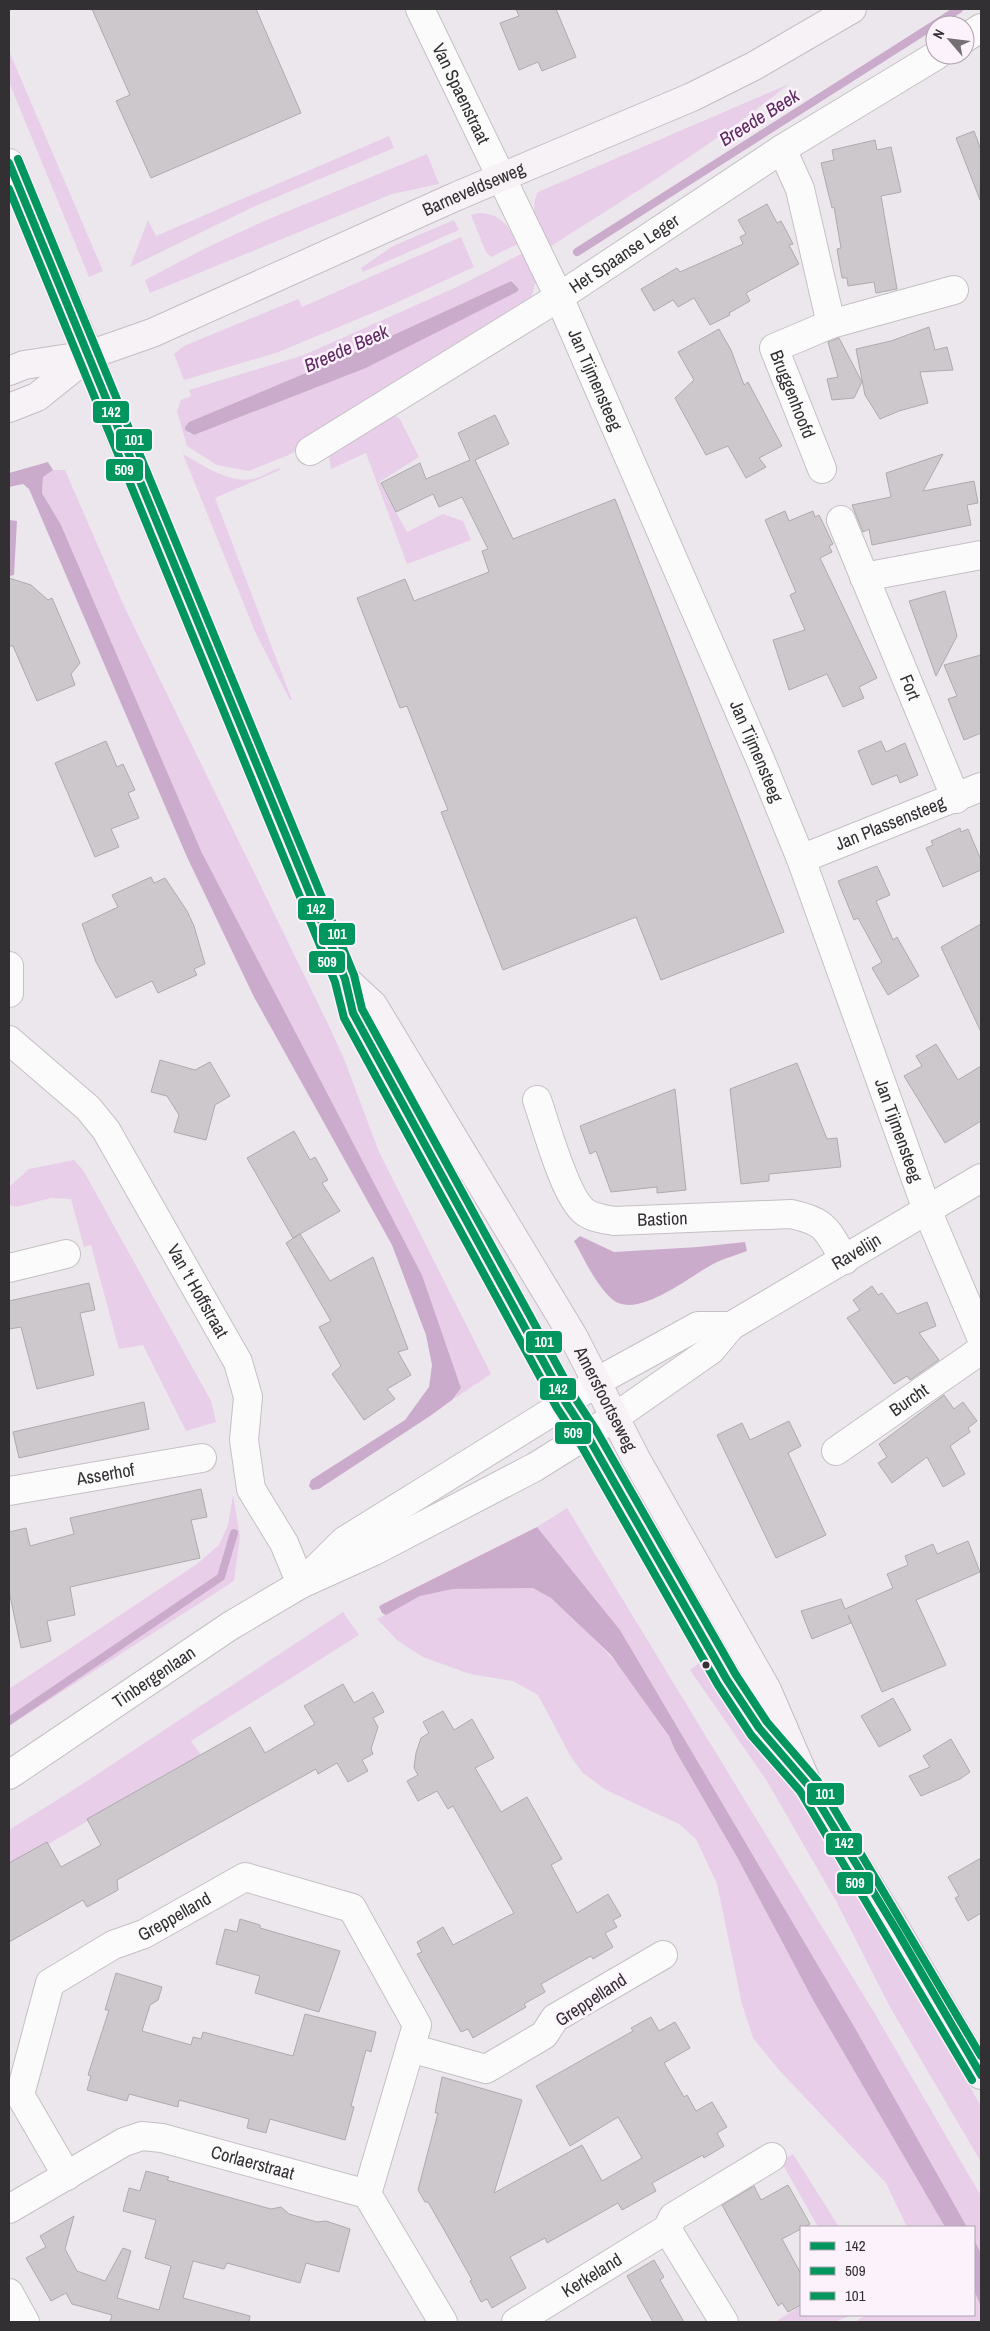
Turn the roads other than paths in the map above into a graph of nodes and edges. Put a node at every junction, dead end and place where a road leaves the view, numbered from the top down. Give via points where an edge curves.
1 (420, 9) edge
2 (852, 9) edge
3 (925, 62) edge
4 (782, 149) junction
5 (9, 163) edge
6 (502, 178) junction
7 (954, 290) dead end
8 (559, 296) junction
9 (832, 324) junction
10 (89, 355) junction
11 (9, 371) edge
12 (9, 408) edge
13 (310, 451) dead end
14 (822, 469) dead end
15 (841, 520) dead end
16 (981, 555) edge
17 (864, 577) junction
18 (981, 787) edge
19 (956, 799) junction
20 (801, 859) junction
21 (9, 966) edge
22 (345, 978) junction
23 (9, 993) edge
24 (9, 1040) edge
25 (538, 1100) dead end
26 (981, 1178) edge
27 (928, 1210) junction
28 (66, 1254) dead end
29 (845, 1260) junction
30 (9, 1268) edge
31 (731, 1326) junction
32 (981, 1337) edge
33 (981, 1350) edge
34 (598, 1381) junction
35 (566, 1403) junction
36 (615, 1417) junction
37 (587, 1435) junction
38 (836, 1452) dead end
39 (202, 1458) dead end
40 (9, 1491) edge
41 (302, 1584) junction
42 (9, 1775) edge
43 (808, 1785) junction
44 (663, 1955) dead end
45 (410, 2048) junction
46 (981, 2075) edge
47 (772, 2157) dead end
48 (67, 2176) junction
49 (367, 2194) junction
50 (9, 2209) edge
51 (667, 2229) junction
52 (9, 2293) edge
53 (25, 2322) edge
54 (443, 2322) edge
55 (516, 2322) edge
56 (724, 2322) edge

1 - 6 street, Van Spaenstraat
2 - 6 main road, Barneveldseweg via 754,66 692,97
3 - 4 street, Het Spaanse Leger
4 - 8 street, Het Spaanse Leger
4 - 9 street via 800,189
5 - 10 street
6 - 8 street, Jan Tijmensteeg
6 - 10 main road, Barneveldseweg via 152,333
7 - 9 street, Bruggenhoofd
8 - 13 street, Het Spaanse Leger
8 - 20 street, Jan Tijmensteeg
9 - 14 street, Bruggenhoofd via 774,348
10 - 11 main road via 24,365
10 - 12 main road via 37,397
10 - 22 main road, Amersfoortseweg
15 - 17 street, Fort
16 - 17 street
17 - 19 street, Fort
18 - 19 street, Jan Plassensteeg
19 - 20 street, Jan Plassensteeg
20 - 27 street, Jan Tijmensteeg
21 - 23 street
22 - 34 main road, Amersfoortseweg via 373,1005
22 - 35 main road, Amersfoortseweg via 353,1013
24 - 41 street, Van 't Hoffstraat via 88,1108 106,1130 238,1362 248,1397 244,1440 251,1489 284,1543
25 - 29 street, Bastion via 571,1197 584,1212 614,1221 791,1214 823,1225
26 - 27 street, Ravelijn
27 - 29 street, Ravelijn
27 - 32 street, Jan Tijmensteeg
28 - 30 street
29 - 31 street, Ravelijn
31 - 34 street via 698,1326
31 - 36 street, Ravelijn via 711,1350
33 - 38 street, Burcht
34 - 35 street, Tinbergenlaan
34 - 36 main road, Amersfoortseweg
35 - 37 main road, Amersfoortseweg
35 - 41 street, Tinbergenlaan via 344,1541
36 - 37 street, Ravelijn
36 - 43 main road, Amersfoortseweg via 767,1690
37 - 41 street, Tinbergenlaan via 535,1467 374,1551
37 - 43 main road, Amersfoortseweg via 727,1680 759,1728
39 - 40 street, Asserhof
41 - 42 street, Tinbergenlaan via 230,1626
43 - 46 main road, Amersfoortseweg
44 - 45 street, Greppelland via 555,2018 544,2035 486,2069
45 - 48 street, Greppelland via 417,2025 352,1908 246,1877 144,1934 113,1945 50,1983 20,2095
45 - 49 street, Greppelland
47 - 51 street, Kerkeland via 673,2217
48 - 49 street, Corlaerstraat via 124,2142 152,2136
48 - 50 street, Corlaerstraat
49 - 54 street
51 - 55 street, Kerkeland
51 - 56 street
52 - 53 street

